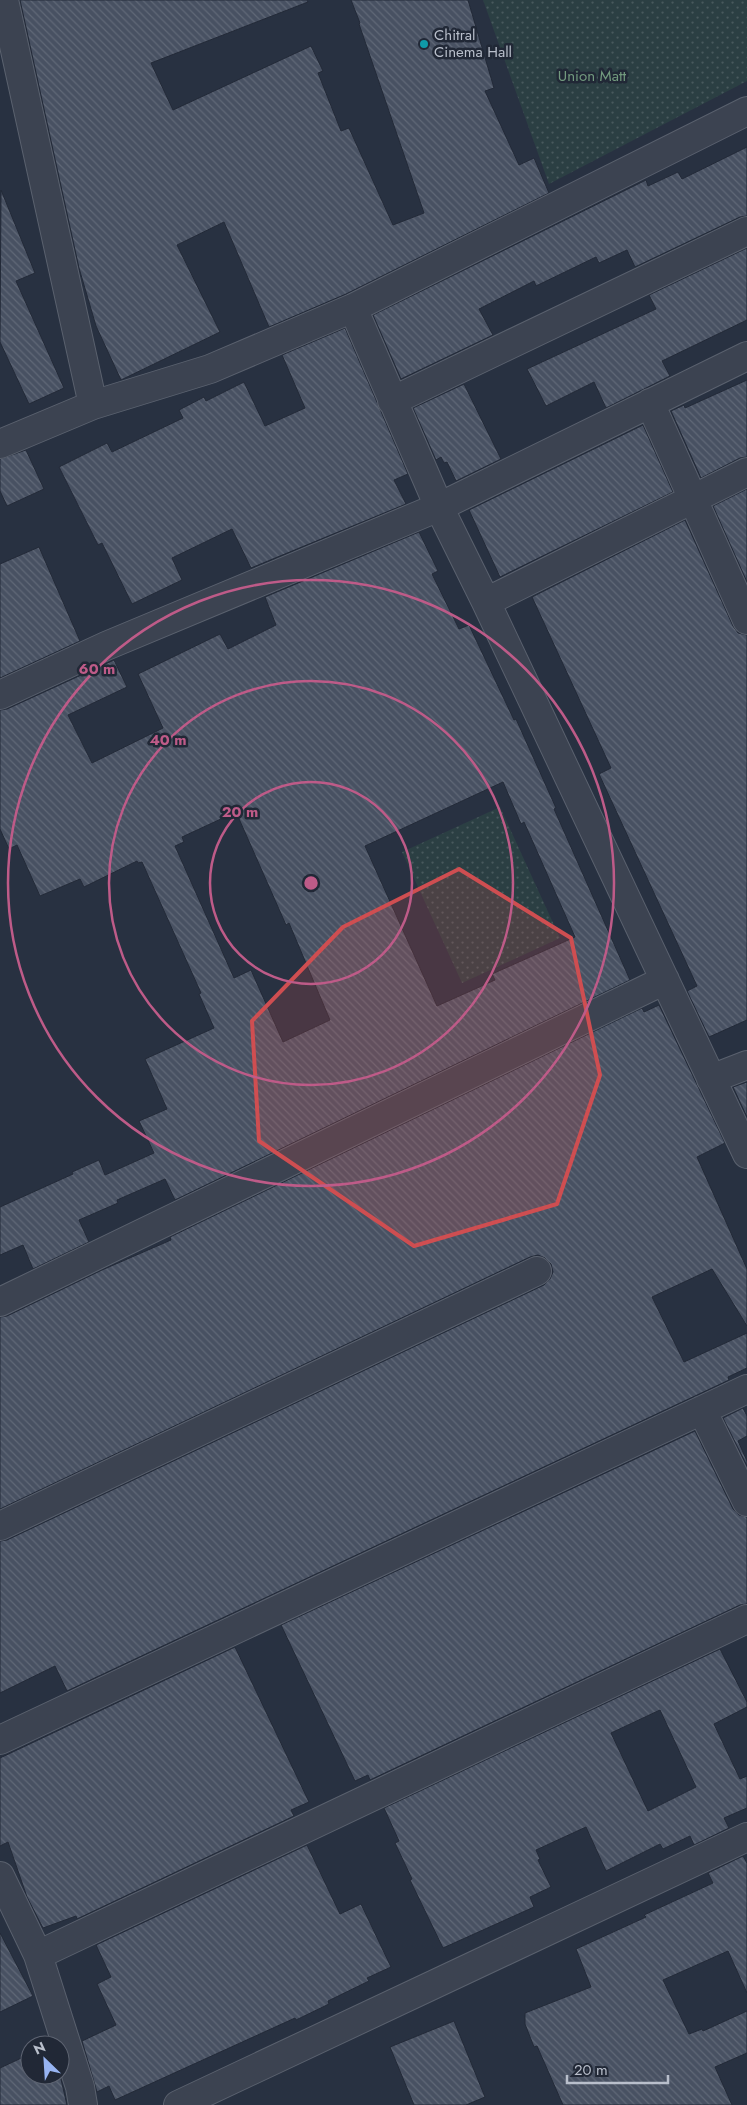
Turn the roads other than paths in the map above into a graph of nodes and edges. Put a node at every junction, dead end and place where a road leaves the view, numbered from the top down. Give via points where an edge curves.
1 (4, 0) edge
2 (11, 84) edge
3 (747, 111) edge
4 (747, 231) edge
5 (352, 308) junction
6 (747, 356) edge
7 (392, 401) junction
8 (650, 403) junction
9 (93, 405) junction
10 (0, 444) edge
11 (747, 472) edge
12 (693, 499) junction
13 (439, 507) junction
14 (486, 602) junction
15 (745, 612) edge
16 (0, 695) edge
17 (665, 980) junction
18 (747, 1065) edge
19 (711, 1079) junction
20 (747, 1154) edge
21 (537, 1271) dead end
22 (0, 1302) edge
23 (747, 1389) edge
24 (702, 1410) junction
25 (747, 1502) edge
26 (0, 1526) edge
27 (747, 1618) edge
28 (0, 1740) edge
29 (747, 1837) edge
30 (0, 1876) edge
31 (38, 1955) junction
32 (83, 2105) edge
33 (178, 2105) edge

1 - 2 street
2 - 9 street
3 - 5 street
4 - 7 street
5 - 7 street
5 - 9 street via 210,369
6 - 8 street
7 - 13 street
8 - 12 street
8 - 13 street
9 - 10 street
11 - 12 street
12 - 14 street
12 - 15 street
13 - 14 street
13 - 16 street via 106,646
14 - 17 street
17 - 19 street
17 - 22 street
18 - 19 street
19 - 20 street
21 - 26 street
23 - 24 street
24 - 25 street
24 - 28 street
27 - 31 street
29 - 33 street
30 - 31 street
31 - 32 street

